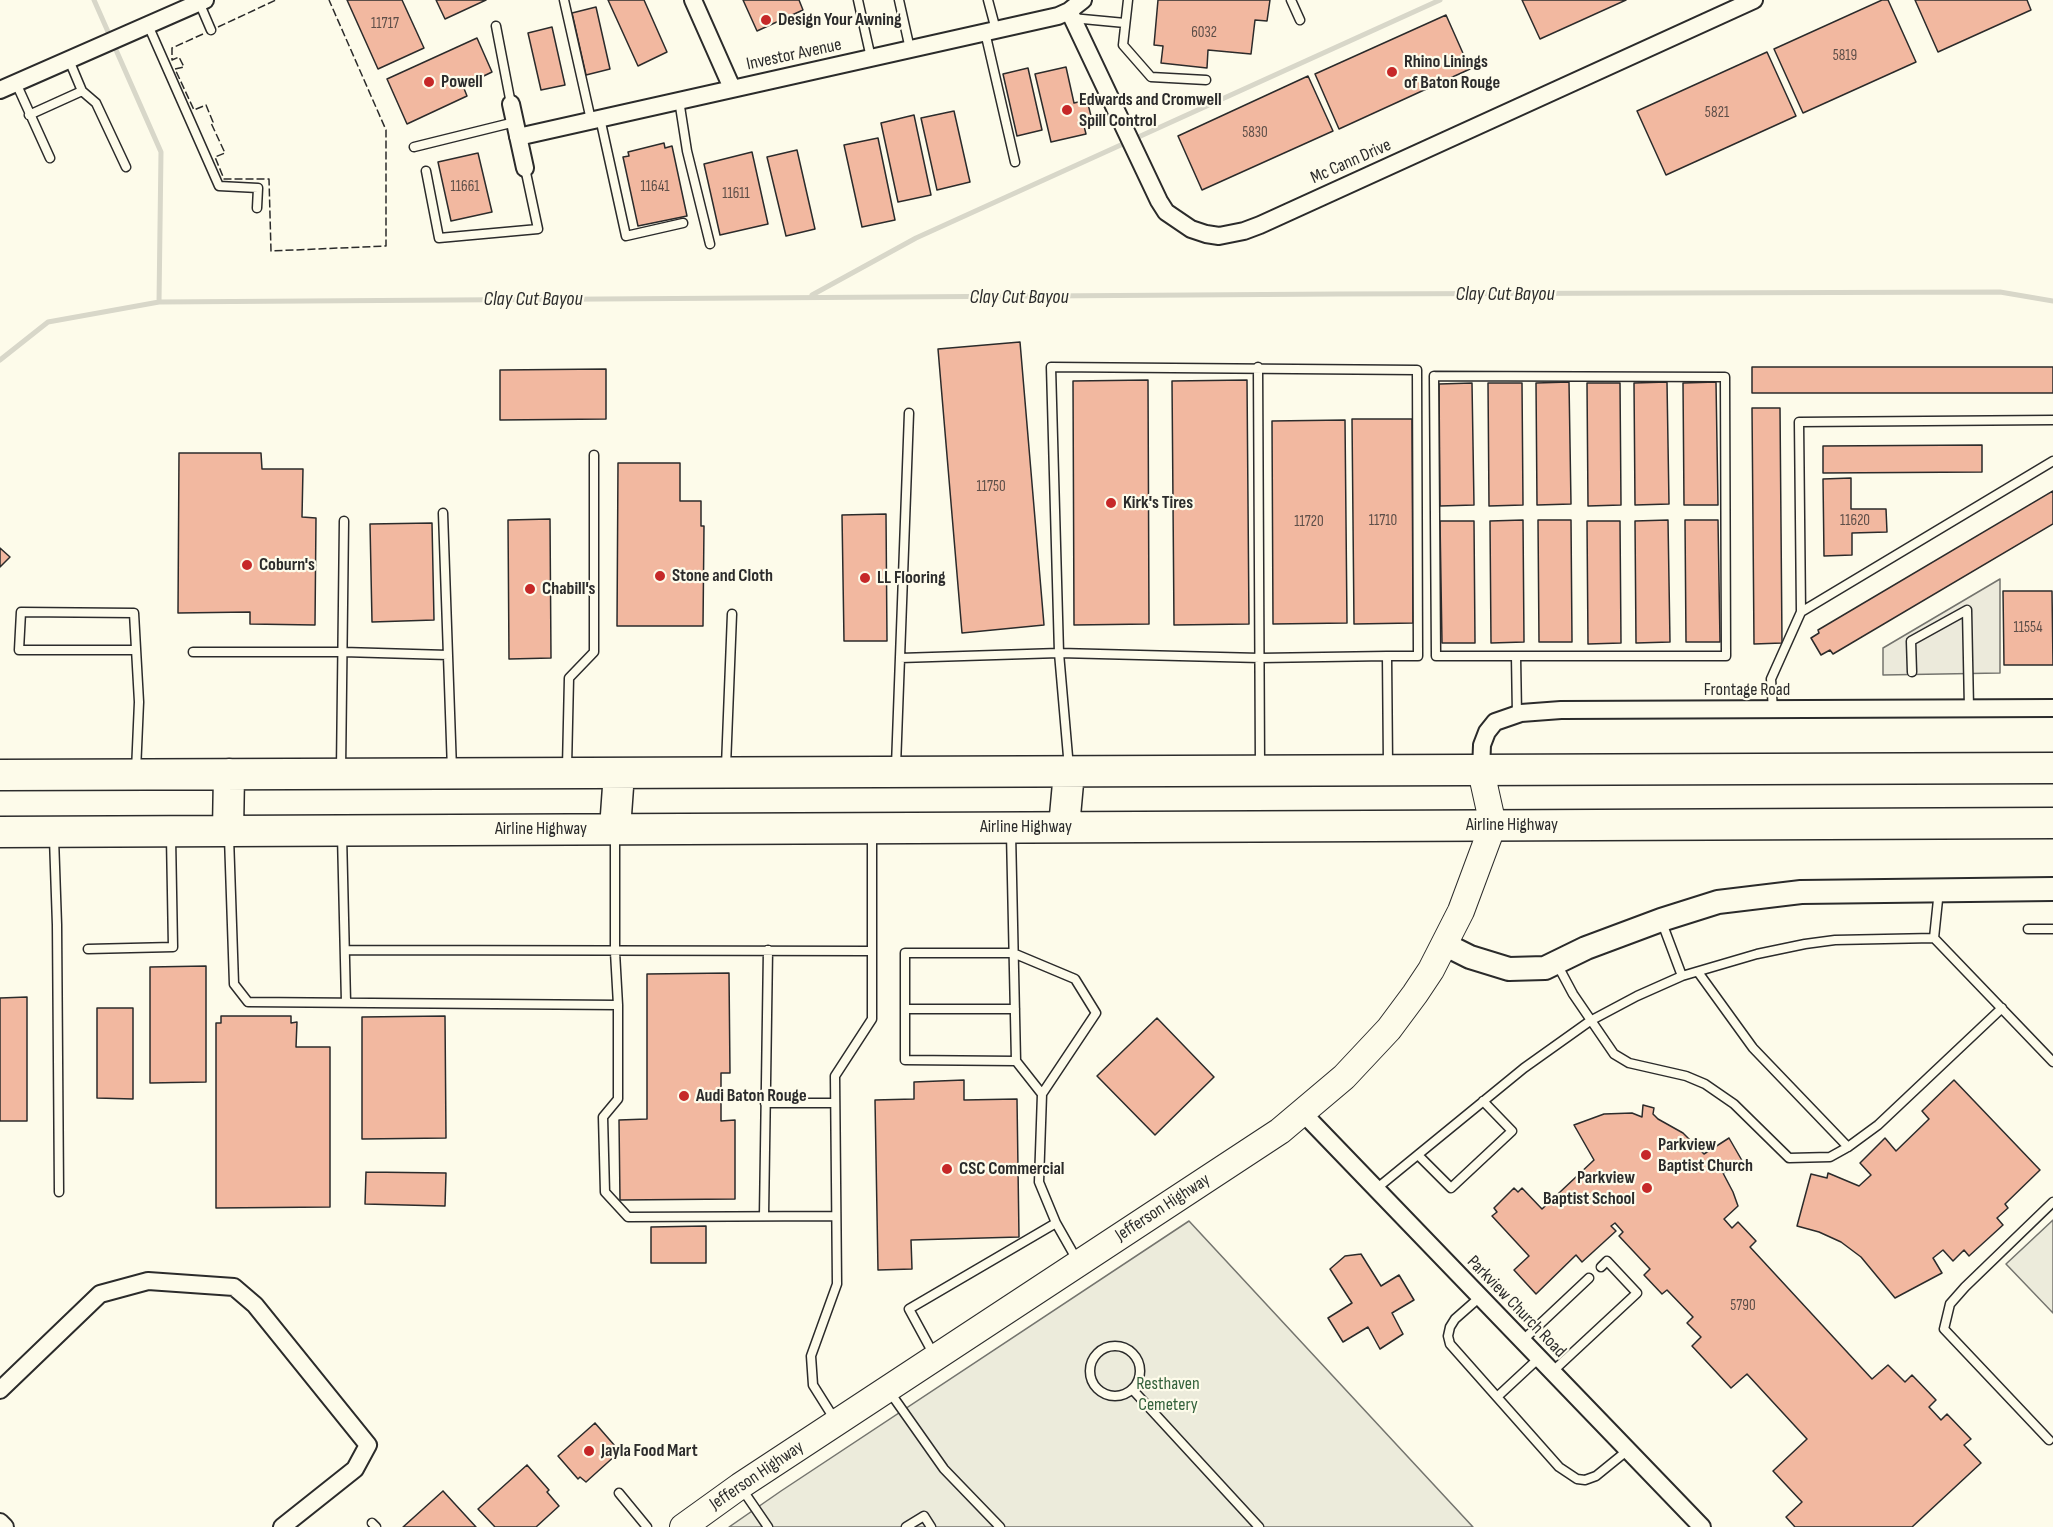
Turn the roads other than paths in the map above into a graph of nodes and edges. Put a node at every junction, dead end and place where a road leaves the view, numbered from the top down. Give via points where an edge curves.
1 (564, 0) edge
2 (693, 0) edge
3 (858, 0) edge
4 (899, 0) edge
5 (988, 0) edge
6 (1128, 0) edge
7 (1291, 0) edge
8 (1754, 0) edge
9 (202, 1) edge
10 (1075, 9) edge
11 (1300, 20) dead end
12 (1125, 23) junction
13 (144, 27) junction
14 (496, 27) dead end
15 (211, 30) dead end
16 (990, 31) junction
17 (910, 49) junction
18 (75, 57) junction
19 (871, 58) junction
20 (1206, 80) dead end
21 (16, 83) junction
22 (732, 88) junction
23 (0, 90) edge
24 (82, 91) junction
25 (679, 100) junction
26 (511, 104) joint
27 (29, 115) junction
28 (596, 119) junction
29 (517, 129) junction
30 (414, 147) dead end
31 (50, 158) dead end
32 (1015, 162) dead end
33 (126, 167) dead end
34 (525, 168) joint
35 (426, 171) dead end
36 (257, 208) dead end
37 (683, 223) dead end
38 (710, 244) dead end
39 (1258, 368) junction
40 (909, 413) dead end
41 (2053, 420) edge
42 (594, 455) dead end
43 (2053, 461) edge
44 (443, 513) dead end
45 (344, 521) dead end
46 (1801, 612) junction
47 (732, 614) dead end
48 (136, 650) junction
49 (193, 652) dead end
50 (343, 652) junction
51 (1059, 653) junction
52 (448, 655) junction
53 (1387, 656) junction
54 (1516, 656) junction
55 (900, 658) junction
56 (1260, 658) junction
57 (1912, 672) dead end
58 (1970, 708) junction
59 (2053, 708) edge
60 (1773, 710) junction
61 (1516, 715) junction
62 (2053, 768) edge
63 (1389, 771) junction
64 (1481, 771) junction
65 (896, 772) junction
66 (1069, 772) junction
67 (1260, 772) junction
68 (452, 773) junction
69 (566, 773) junction
70 (619, 773) junction
71 (726, 773) junction
72 (136, 774) junction
73 (229, 774) junction
74 (341, 774) junction
75 (0, 775) edge
76 (2053, 823) edge
77 (1493, 825) junction
78 (1010, 827) junction
79 (1064, 827) junction
80 (872, 828) junction
81 (615, 829) junction
82 (342, 830) junction
83 (0, 831) edge
84 (54, 831) junction
85 (171, 831) junction
86 (228, 831) junction
87 (1939, 889) junction
88 (2053, 889) edge
89 (1661, 920) junction
90 (2028, 929) dead end
91 (2053, 929) edge
92 (1934, 938) junction
93 (1444, 944) junction
94 (88, 949) dead end
95 (345, 950) junction
96 (768, 950) junction
97 (872, 951) junction
98 (615, 952) junction
99 (1013, 953) junction
100 (1557, 962) junction
101 (1698, 972) junction
102 (1682, 976) junction
103 (346, 1002) junction
104 (618, 1005) junction
105 (2002, 1008) junction
106 (905, 1009) junction
107 (1015, 1009) junction
108 (1590, 1021) junction
109 (1016, 1061) junction
110 (2053, 1062) edge
111 (1042, 1094) junction
112 (1484, 1101) junction
113 (765, 1103) junction
114 (835, 1103) junction
115 (1303, 1113) junction
116 (1848, 1147) junction
117 (1418, 1155) junction
118 (1376, 1190) junction
119 (59, 1192) dead end
120 (2053, 1202) edge
121 (764, 1216) junction
122 (836, 1216) junction
123 (1056, 1223) junction
124 (1079, 1263) junction
125 (1602, 1266) dead end
126 (1589, 1278) dead end
127 (1480, 1297) junction
128 (1522, 1341) junction
129 (936, 1358) junction
130 (1539, 1358) junction
131 (1552, 1372) junction
132 (888, 1389) junction
133 (1132, 1389) junction
134 (0, 1390) edge
135 (1497, 1397) junction
136 (837, 1423) junction
137 (2049, 1440) dead end
138 (1628, 1450) junction
139 (740, 1486) junction
140 (619, 1493) dead end
141 (0, 1522) edge
142 (4, 1527) edge
143 (282, 1527) edge
144 (647, 1527) edge
145 (683, 1527) edge
146 (768, 1527) edge
147 (906, 1527) edge
148 (931, 1527) edge
149 (1000, 1527) edge
150 (1259, 1527) edge
151 (1702, 1527) edge

1 - 28 lane
2 - 22 street
3 - 19 lane
4 - 17 lane
5 - 16 lane
6 - 12 lane
7 - 11 lane
8 - 10 street, Mc Cann Drive via 1244,231 1219,236 1178,221 1159,201 1125,131
9 - 13 street
9 - 15 lane
10 - 12 lane
10 - 16 street, Investor Avenue
12 - 20 lane via 1123,45 1151,77
13 - 18 street
13 - 36 lane via 219,186 258,188
14 - 26 lane
16 - 17 street, Investor Avenue
16 - 32 lane
17 - 19 street, Investor Avenue
18 - 21 street
18 - 24 lane
19 - 22 street, Investor Avenue
21 - 23 street
21 - 27 lane
22 - 25 street, Investor Avenue
24 - 27 lane
24 - 33 lane via 96,103
25 - 28 street, Investor Avenue
25 - 38 lane
26 - 29 street
27 - 31 lane
28 - 29 street, Investor Avenue
28 - 37 lane via 626,236
29 - 30 lane
29 - 34 street
34 - 35 lane via 538,229 440,238
39 - 51 lane via 1051,367
39 - 53 lane via 1417,370 1418,656
39 - 56 lane
40 - 55 lane
41 - 46 lane via 1799,422
42 - 69 lane via 594,652 568,678
43 - 46 lane
44 - 52 lane
45 - 50 lane
46 - 60 lane via 1771,679
47 - 71 lane
48 - 48 lane via 134,613 21,612 19,650
48 - 72 lane
49 - 50 lane
50 - 52 lane
50 - 74 lane
51 - 55 lane
51 - 56 lane
51 - 66 lane
52 - 68 lane
53 - 56 lane
53 - 63 lane
54 - 54 lane via 1726,656 1725,377 1434,376 1436,656
54 - 61 lane
55 - 65 lane
56 - 67 lane
57 - 58 lane via 1911,641 1967,610
58 - 59 street, Frontage Road
58 - 60 street, Frontage Road
60 - 61 street, Frontage Road via 1561,710
61 - 64 street, Frontage Road via 1495,722 1486,732
62 - 64 highway
63 - 64 highway
63 - 67 highway
64 - 77 main road
65 - 66 highway
65 - 71 highway
66 - 67 highway
66 - 79 highway
68 - 69 highway
68 - 74 highway
69 - 70 highway
70 - 71 highway
70 - 81 highway
72 - 73 highway
72 - 75 highway
73 - 74 highway
73 - 86 highway
76 - 77 highway, Airline Highway
77 - 79 highway, Airline Highway
77 - 93 main road, Jefferson Highway via 1461,911
78 - 79 highway, Airline Highway
78 - 80 highway, Airline Highway
78 - 99 lane
80 - 81 highway, Airline Highway
80 - 97 lane
81 - 82 highway, Airline Highway
81 - 98 lane
82 - 86 highway, Airline Highway
82 - 95 lane
83 - 84 highway, Airline Highway
84 - 85 highway, Airline Highway
84 - 119 lane
85 - 86 highway, Airline Highway
85 - 94 lane via 173,947
86 - 103 lane via 234,984 249,1002
87 - 88 street
87 - 89 street via 1762,896 1718,902
87 - 92 lane
89 - 100 street
89 - 102 lane
90 - 91 lane
92 - 101 lane via 1805,944
92 - 105 lane
93 - 100 street via 1509,969 1545,968
93 - 115 main road, Jefferson Highway via 1389,1029
95 - 98 lane
95 - 103 lane
96 - 97 lane
96 - 98 lane
96 - 113 lane
97 - 114 lane via 872,1019 835,1076
98 - 104 lane
99 - 106 lane via 905,953
99 - 107 lane
99 - 111 lane via 1075,979 1096,1013
100 - 108 lane
101 - 102 lane
101 - 116 lane via 1753,1048
102 - 108 lane
103 - 104 lane
104 - 121 lane via 618,1100 603,1117 605,1192 628,1217
105 - 110 lane
105 - 116 lane via 1878,1125
106 - 107 lane
106 - 109 lane via 905,1060
107 - 109 lane
108 - 112 lane
108 - 116 lane via 1614,1054 1629,1063 1706,1084 1734,1104 1789,1158 1830,1157
109 - 111 lane
111 - 123 lane via 1039,1182
112 - 117 lane
112 - 117 lane via 1512,1131 1451,1188
113 - 114 lane
113 - 121 lane
114 - 122 lane
115 - 118 street, Parkview Church Road
115 - 124 main road, Jefferson Highway
117 - 118 lane
118 - 127 street, Parkview Church Road
120 - 137 lane via 1950,1304 1944,1329
121 - 122 lane
122 - 136 lane via 837,1284 811,1356 813,1384
123 - 124 lane
123 - 129 lane via 909,1309
124 - 129 main road, Jefferson Highway
125 - 131 lane via 1607,1261 1637,1293
126 - 128 lane
127 - 128 street, Parkview Church Road
127 - 135 lane via 1455,1318 1448,1336 1455,1351
128 - 130 street, Parkview Church Road
129 - 132 main road, Jefferson Highway
130 - 131 street, Parkview Church Road
130 - 135 lane
131 - 138 street, Parkview Church Road
132 - 136 main road, Jefferson Highway
132 - 149 lane via 929,1450
133 - 133 lane via 1140,1367 1132,1353 1118,1346 1102,1350 1090,1371 1095,1387 1117,1396
133 - 150 lane
134 - 143 street via 100,1294 148,1281 234,1287 255,1305 368,1445 355,1469
135 - 138 lane via 1559,1467 1577,1479 1596,1476
136 - 139 main road, Jefferson Highway
138 - 151 street, Parkview Church Road
139 - 145 main road, Jefferson Highway
139 - 146 lane
140 - 144 lane
141 - 142 street
147 - 148 lane via 924,1516

